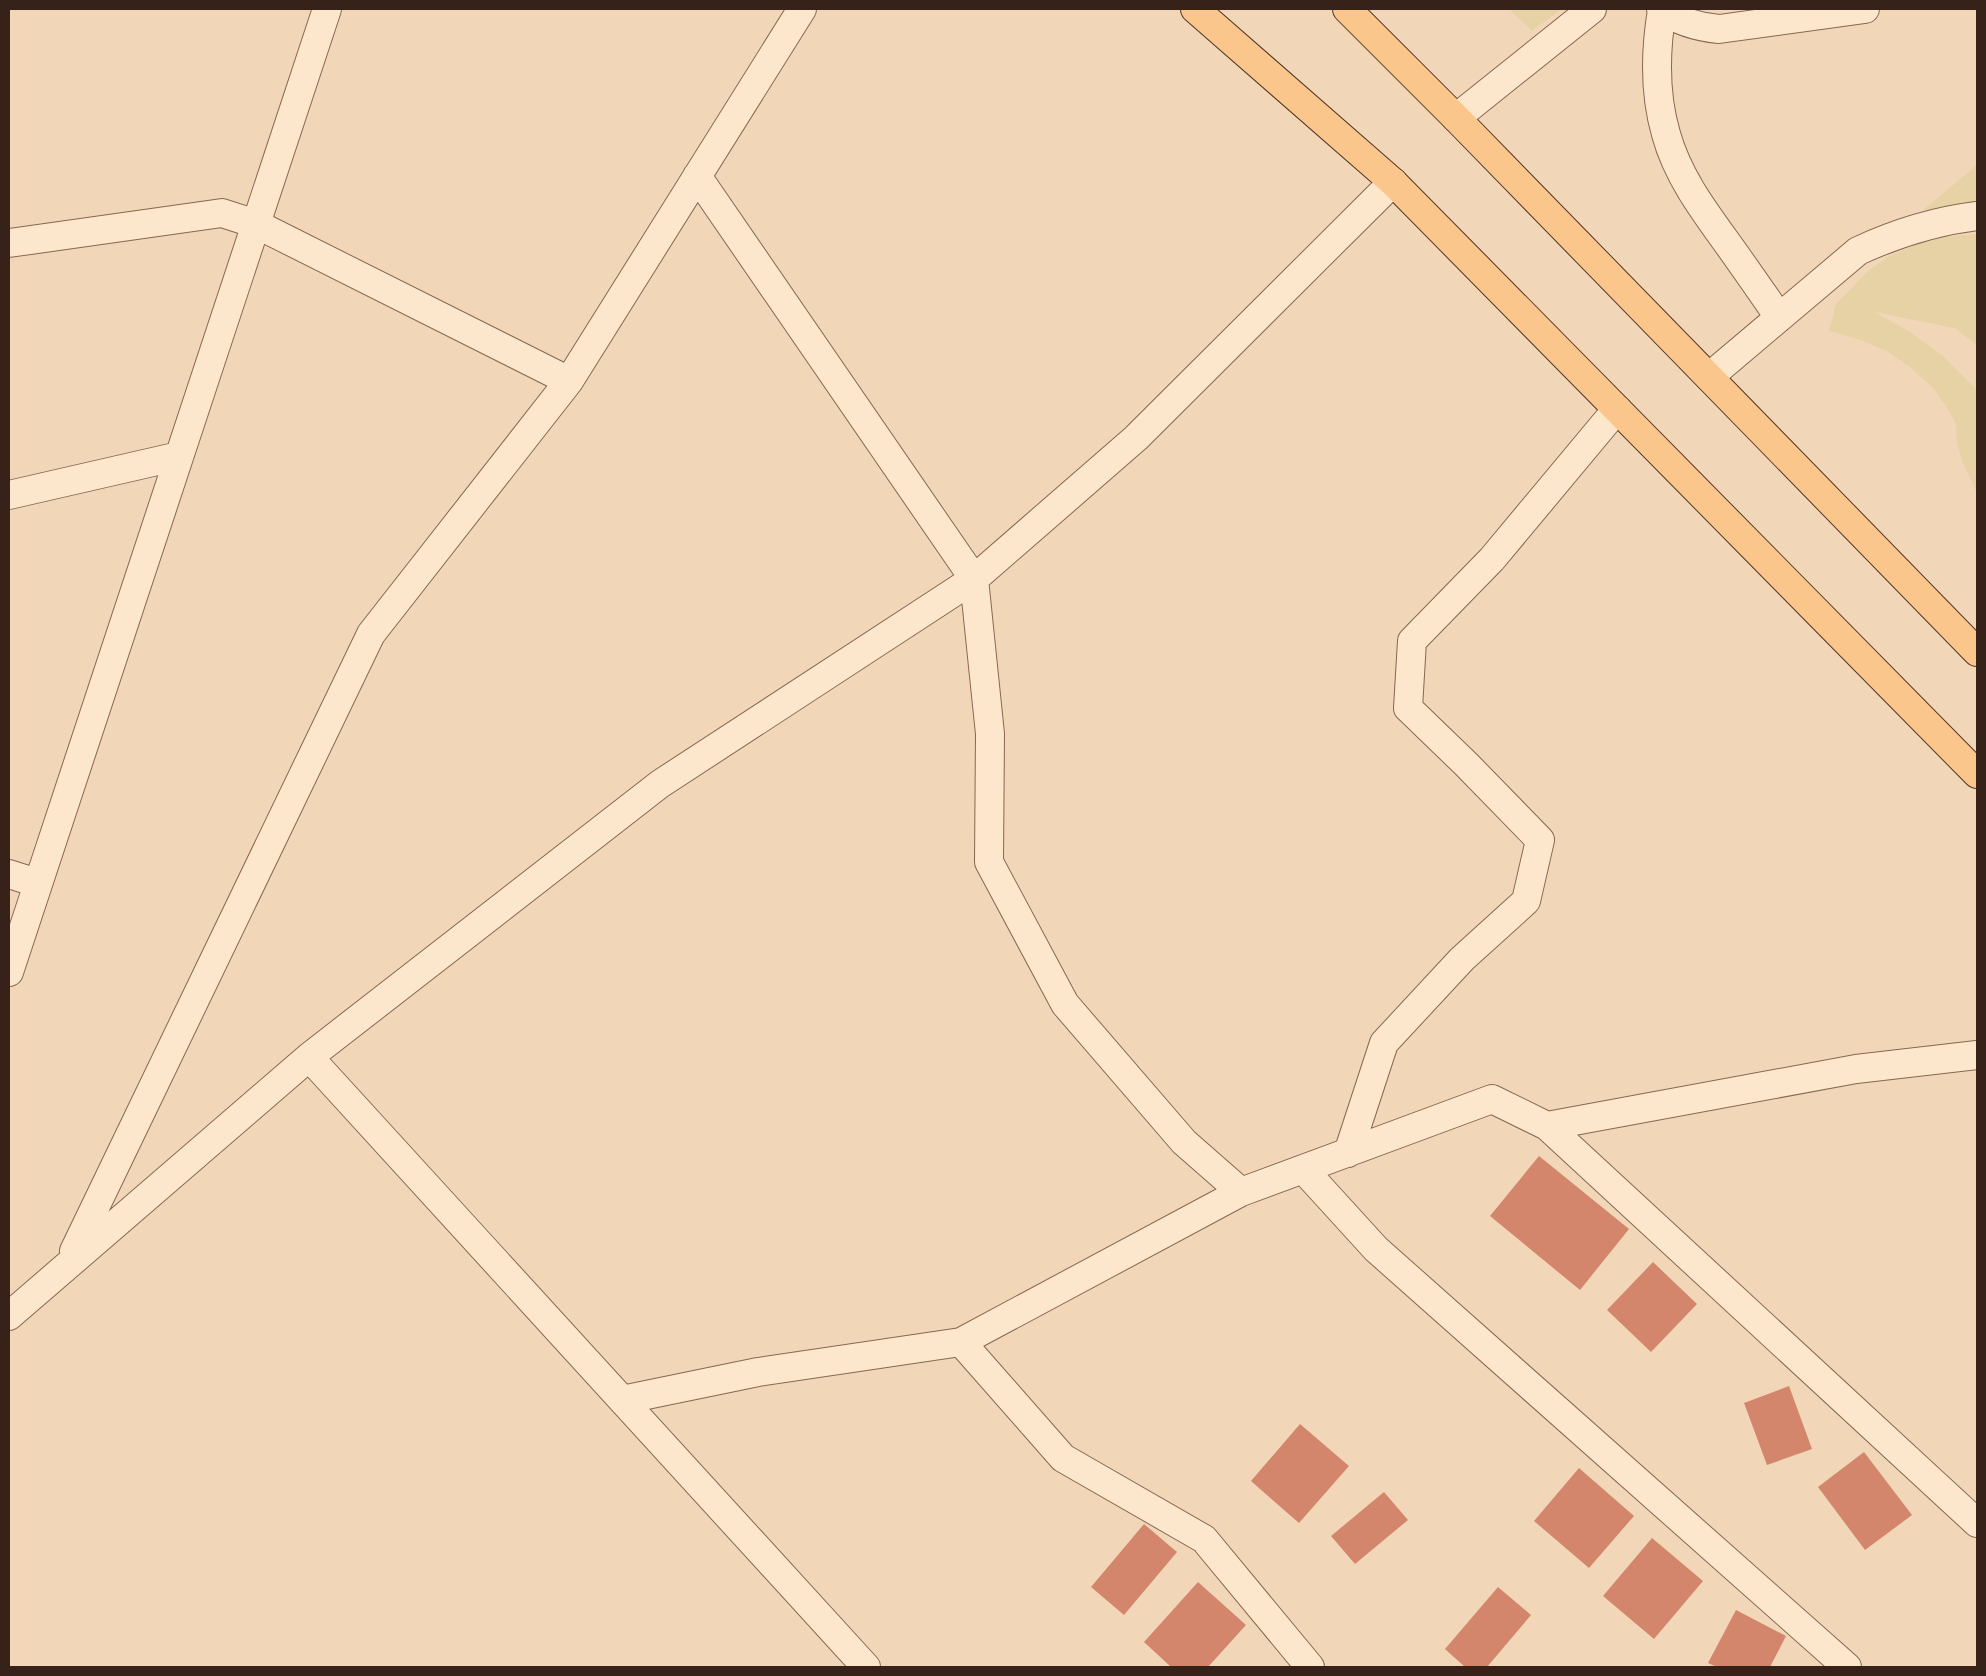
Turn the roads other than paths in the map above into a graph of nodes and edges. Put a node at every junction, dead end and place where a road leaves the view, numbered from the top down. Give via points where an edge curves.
1 (327, 9) edge
2 (802, 9) edge
3 (1195, 9) edge
4 (1347, 9) edge
5 (1592, 9) edge
6 (1865, 9) edge
7 (1661, 10) edge
8 (1456, 118) junction
9 (697, 176) junction
10 (1393, 182) junction
11 (1977, 216) edge
12 (256, 224) junction
13 (9, 243) edge
14 (1779, 317) junction
15 (1709, 377) junction
16 (569, 381) junction
17 (1617, 409) junction
18 (179, 456) junction
19 (9, 495) edge
20 (974, 579) junction
21 (1977, 652) edge
22 (1977, 774) edge
23 (9, 874) edge
24 (37, 883) junction
25 (9, 972) edge
26 (1977, 1055) edge
27 (309, 1056) junction
28 (1547, 1126) junction
29 (1348, 1153) junction
30 (1304, 1170) junction
31 (1241, 1192) junction
32 (70, 1262) junction
33 (9, 1316) edge
34 (961, 1342) junction
35 (622, 1400) junction
36 (1977, 1523) edge
37 (866, 1667) edge
38 (1310, 1667) edge
39 (1847, 1667) edge

1 - 12 street
2 - 9 street
3 - 10 main road
4 - 8 main road
5 - 8 street
6 - 7 street via 1719,29 1681,21
7 - 14 street via 1657,40 1658,100 1678,167 1695,198
8 - 15 main road
9 - 16 street
9 - 20 street
10 - 17 main road
10 - 20 street via 1136,438
11 - 14 street via 1917,227 1858,251
12 - 13 street via 222,213
12 - 16 street
12 - 18 street
14 - 15 street
15 - 21 main road
16 - 32 street via 371,634
17 - 22 main road
17 - 29 street via 1492,559 1412,641 1408,708 1540,840 1526,901 1462,959 1384,1043
18 - 19 street
18 - 24 street
20 - 27 street via 660,784
20 - 31 street via 990,734 989,862 1065,1004 1184,1142
23 - 24 street
24 - 25 street
26 - 28 street via 1856,1069
27 - 32 street
27 - 35 street
28 - 29 street via 1492,1099
28 - 36 street
29 - 30 street
30 - 31 street
30 - 39 street via 1376,1249
31 - 34 street
32 - 33 street
34 - 35 street via 758,1372
34 - 38 street via 1063,1458 1204,1539
35 - 37 street

